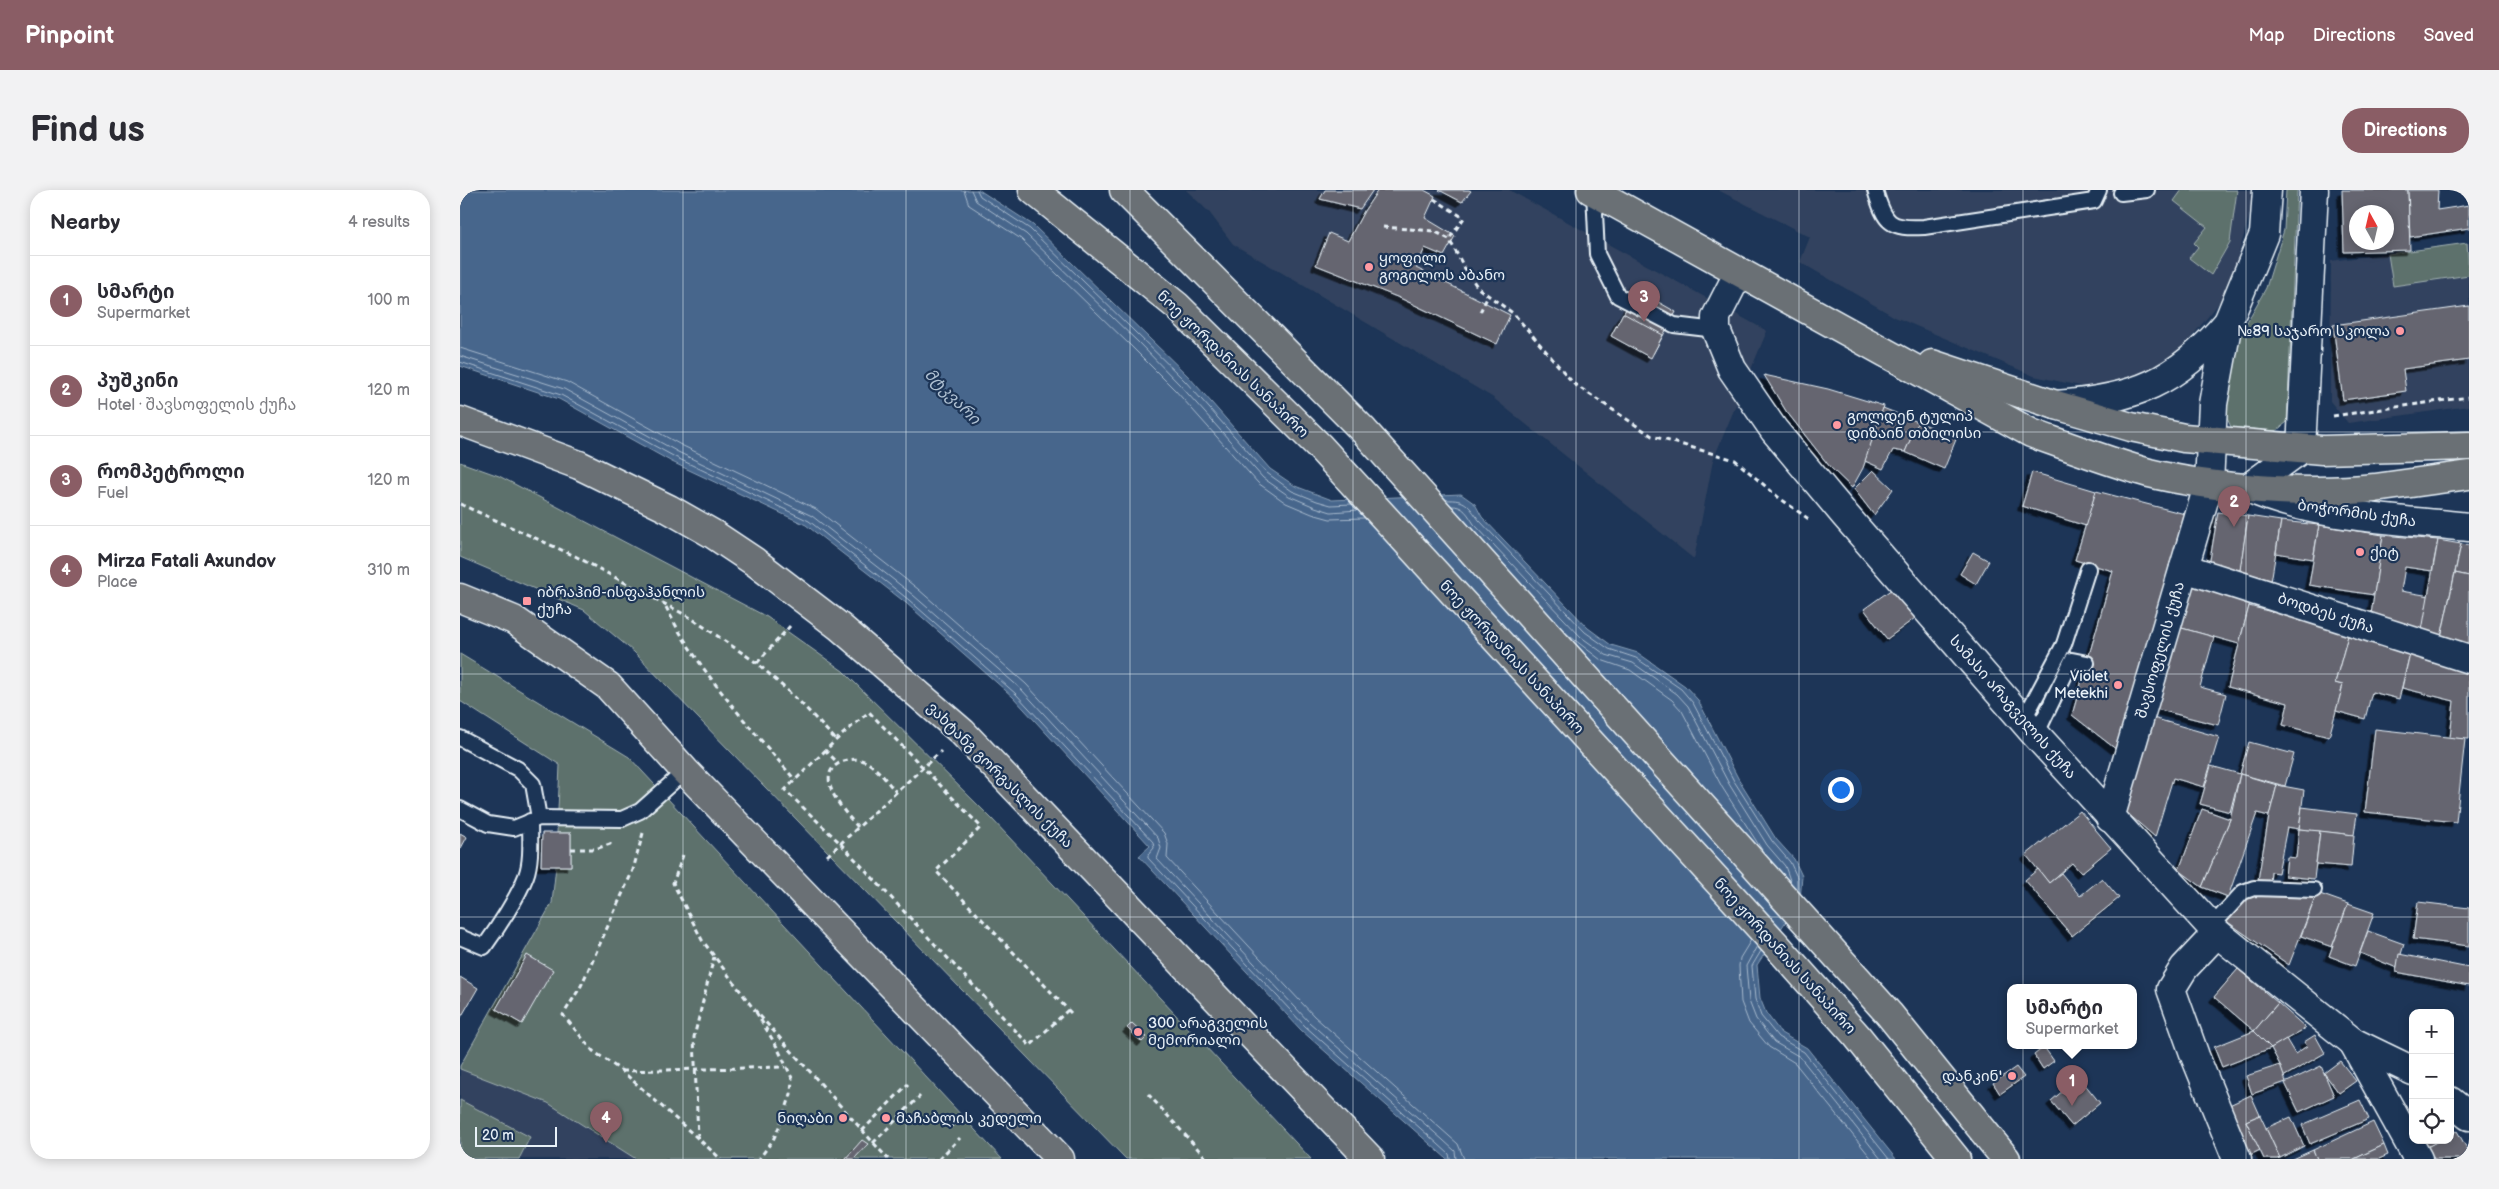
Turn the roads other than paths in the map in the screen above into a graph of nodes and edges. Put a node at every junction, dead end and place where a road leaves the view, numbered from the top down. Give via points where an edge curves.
1 (1033, 190) edge
2 (1124, 190) edge
3 (1875, 190) edge
4 (2099, 190) edge
5 (2147, 190) edge
6 (2267, 190) edge
7 (2314, 190) edge
8 (1592, 191) edge
9 (2121, 193) dead end
10 (1739, 272) junction
11 (2228, 322) junction
12 (1716, 330) junction
13 (1852, 334) junction
14 (2056, 405) junction
15 (460, 421) edge
16 (2210, 440) junction
17 (2469, 446) edge
18 (2300, 449) junction
19 (2469, 475) edge
20 (2209, 483) junction
21 (2248, 488) junction
22 (2469, 527) edge
23 (2184, 568) junction
24 (2088, 569) dead end
25 (460, 598) edge
26 (2469, 658) edge
27 (2087, 663) dead end
28 (2030, 728) junction
29 (460, 738) edge
30 (686, 770) junction
31 (460, 809) edge
32 (2110, 818) junction
33 (535, 819) junction
34 (2314, 890) dead end
35 (2214, 930) junction
36 (460, 937) edge
37 (2353, 1042) junction
38 (2409, 1069) edge
39 (2454, 1104) edge
40 (2469, 1116) edge
41 (1060, 1159) edge
42 (1370, 1159) edge
43 (1956, 1159) edge
44 (2006, 1159) edge
45 (2238, 1159) edge
46 (2418, 1159) edge

1 - 43 main road, ნოე ჟორდანიას სანაპირო via 1177,306 1318,446 1778,947 1856,1036
2 - 44 main road via 1364,431 1889,1014
3 - 4 lane via 1887,219 1901,228 2094,201
5 - 9 lane
6 - 11 street via 2264,234
7 - 18 street
8 - 10 main road
8 - 12 lane via 1597,254 1618,296 1674,326
10 - 12 street via 1716,317
10 - 13 main road
11 - 14 street via 2200,354 2167,378 2107,400
11 - 16 street, შავსოფელის ქუჩა
12 - 28 street, სამასი არაგველის ქუჩა via 1732,369 1769,422 1844,514
13 - 14 main road
13 - 20 main road via 2030,433 2150,473
14 - 16 main road via 2131,427
15 - 42 main road, ვახტანგ გორგასლის ქუჩა via 580,465 669,509 727,543 827,616 962,732
16 - 18 main road
16 - 20 street, შავსოფელის ქუჩა
17 - 18 main road
18 - 21 street
19 - 21 main road via 2374,488
20 - 21 main road
20 - 23 street, შავსოფელის ქუჩა
21 - 22 street, ბოჭორმის ქუჩა via 2274,500 2315,508
23 - 26 street, ბოდბეს ქუჩა
23 - 32 street, შავსოფელის ქუჩა
24 - 28 lane via 2064,644
25 - 30 main road via 514,620 608,686
27 - 28 lane via 2072,660
28 - 32 street, სამასი არაგველის ქუჩა
29 - 33 lane via 518,769 533,784
30 - 33 lane via 640,811 622,819
30 - 41 main road
31 - 33 lane via 488,824 514,828
32 - 35 street, სამასი არაგველის ქუჩა
33 - 36 lane via 526,875 492,936 484,947
34 - 35 lane via 2254,888 2244,892
35 - 37 street, სამასი არაგველის ქუჩა
35 - 45 street via 2171,989
37 - 38 street, სამასი არაგველის ქუჩა
37 - 46 street
39 - 40 street

